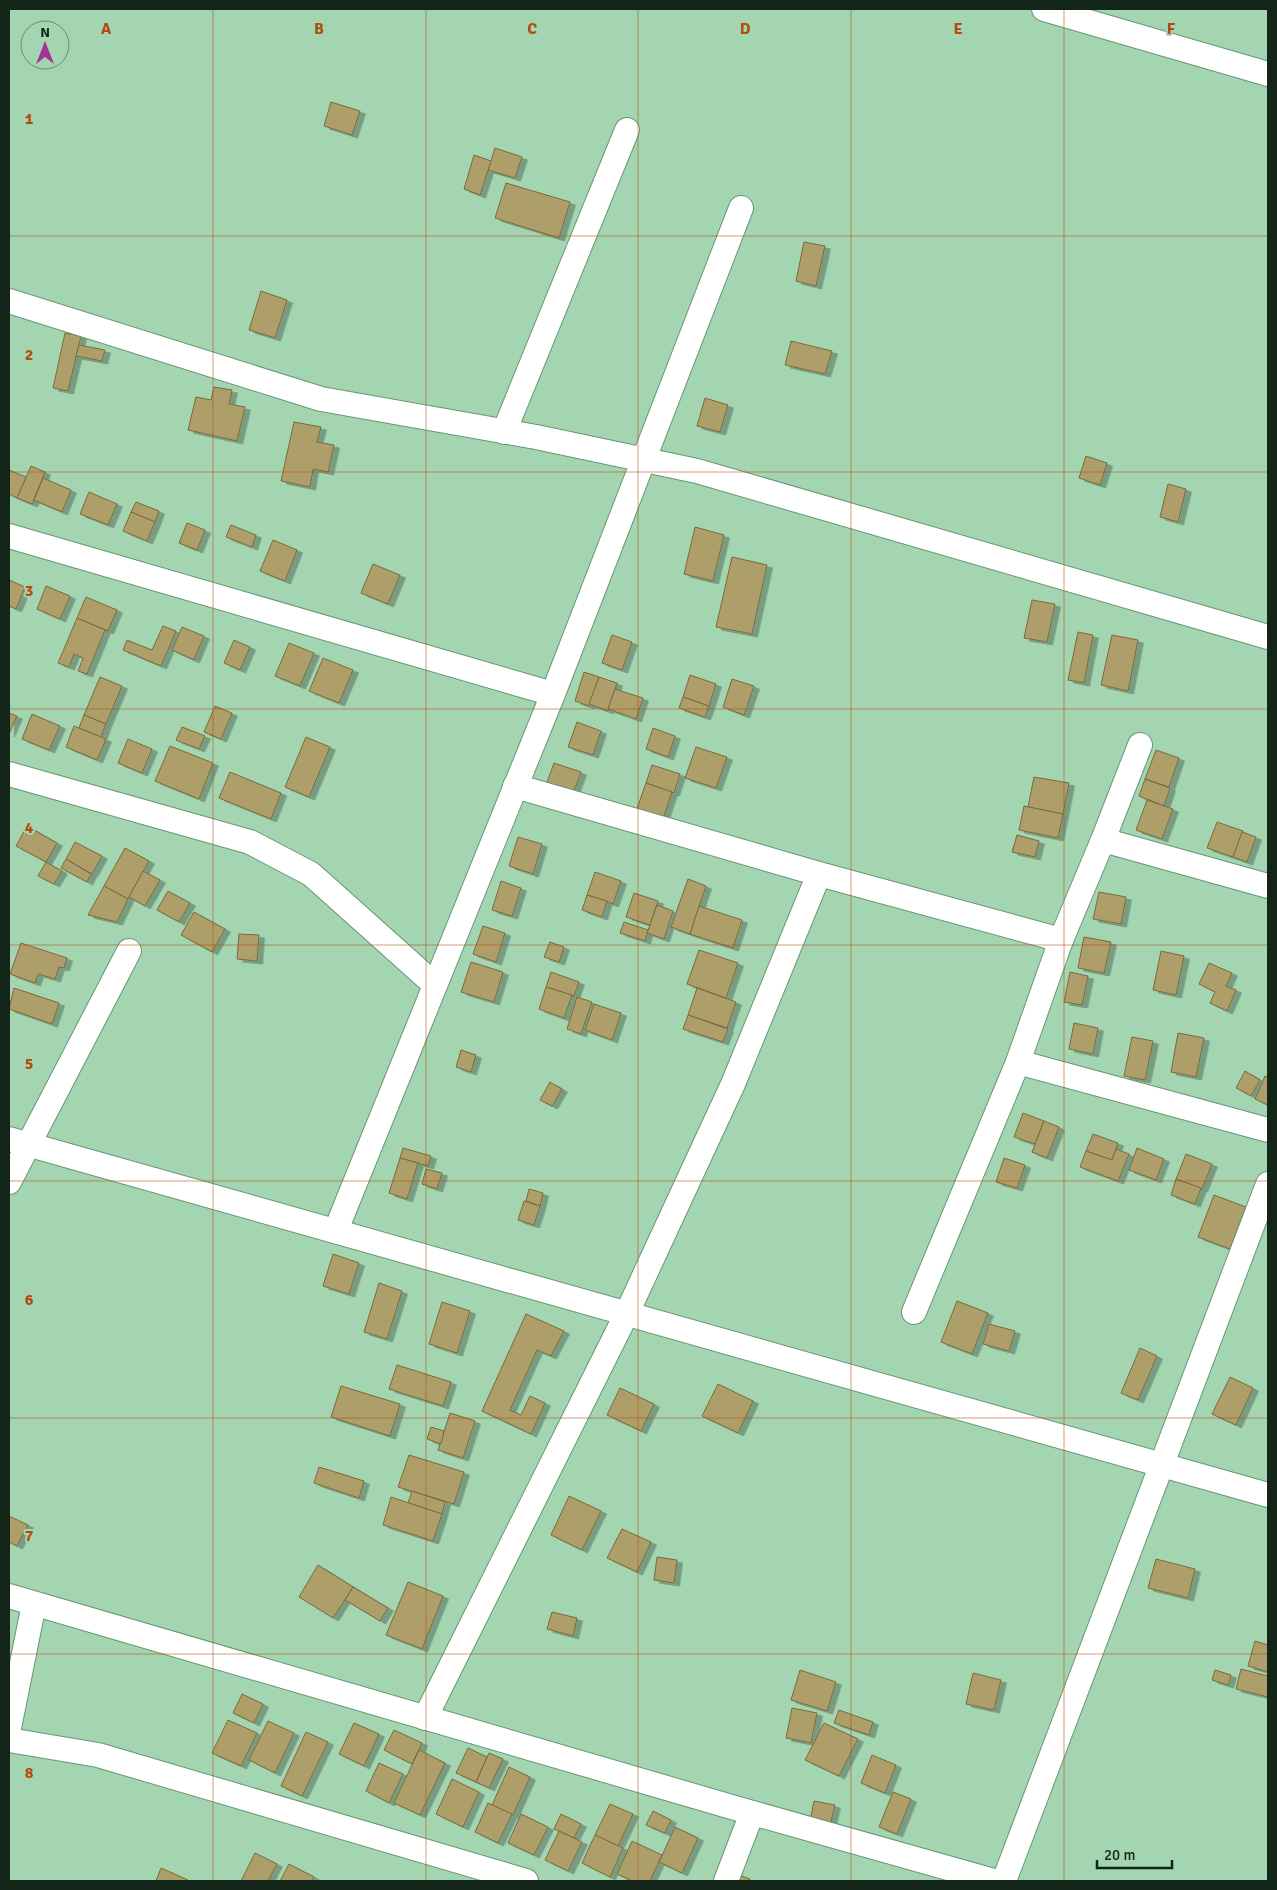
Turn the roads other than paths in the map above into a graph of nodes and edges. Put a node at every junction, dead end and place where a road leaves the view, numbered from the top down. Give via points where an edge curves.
1 (1044, 9) edge
2 (1268, 74) edge
3 (627, 130) dead end
4 (742, 208) dead end
5 (9, 302) edge
6 (504, 432) junction
7 (644, 460) junction
8 (9, 536) edge
9 (1268, 637) edge
10 (552, 694) junction
11 (1140, 745) dead end
12 (9, 774) edge
13 (515, 786) junction
14 (1103, 840) junction
15 (819, 874) junction
16 (1268, 886) edge
17 (1061, 940) junction
18 (129, 951) dead end
19 (435, 985) junction
20 (1018, 1062) junction
21 (1268, 1130) edge
22 (18, 1142) edge
23 (9, 1182) edge
24 (1268, 1184) edge
25 (336, 1230) junction
26 (914, 1312) dead end
27 (627, 1313) junction
28 (1161, 1466) junction
29 (1268, 1495) edge
30 (9, 1596) edge
31 (34, 1604) junction
32 (425, 1718) junction
33 (9, 1728) edge
34 (9, 1740) edge
35 (752, 1813) junction
36 (526, 1881) edge
37 (726, 1881) edge
38 (994, 1881) edge
39 (1004, 1881) edge

1 - 2 street
3 - 6 street
4 - 7 street
5 - 6 street via 321,400
6 - 7 street
7 - 9 street via 697,471
7 - 10 street
8 - 10 street
10 - 13 street
11 - 14 street
12 - 19 street via 250,842 311,874
13 - 15 street
13 - 19 street
14 - 16 street
14 - 17 street
15 - 17 street
15 - 27 street via 733,1084
17 - 20 street
18 - 22 street
19 - 25 street
20 - 21 street
20 - 26 street
22 - 23 street
22 - 25 street
24 - 28 street
25 - 27 street
27 - 28 street
27 - 32 street
28 - 29 street
28 - 39 street
30 - 31 street
31 - 32 street
31 - 33 street
32 - 35 street
34 - 36 street via 98,1755
35 - 37 street
35 - 38 street

